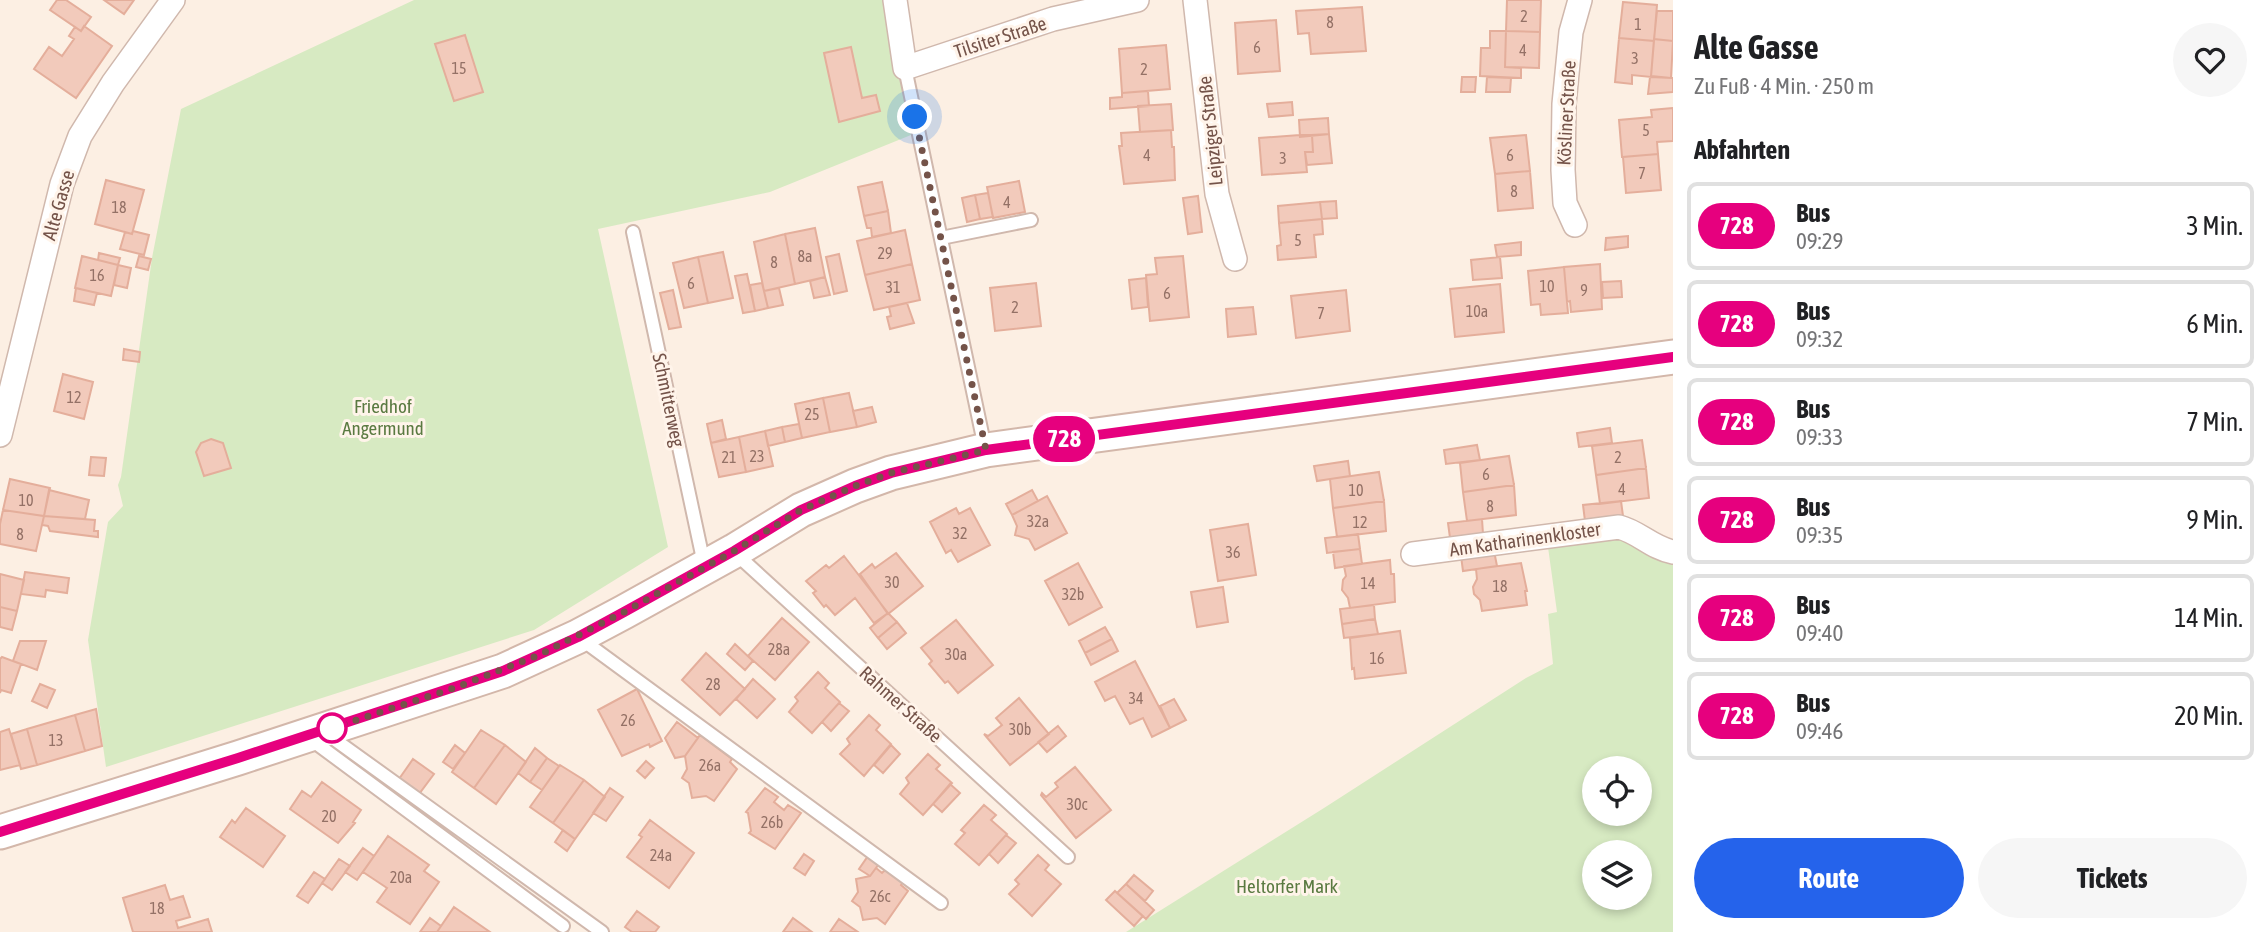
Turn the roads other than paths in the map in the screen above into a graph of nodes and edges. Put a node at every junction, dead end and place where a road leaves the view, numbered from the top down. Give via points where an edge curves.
1 (173, 0) edge
2 (895, 0) edge
3 (1137, 0) edge
4 (1195, 0) edge
5 (1580, 0) edge
6 (905, 68) junction
7 (1031, 220) dead end
8 (1574, 225) dead end
9 (633, 232) dead end
10 (941, 238) junction
11 (1236, 259) dead end
12 (1673, 358) edge
13 (0, 435) edge
14 (986, 450) junction
15 (734, 551) junction
16 (1673, 552) edge
17 (1413, 554) dead end
18 (705, 568) junction
19 (578, 637) junction
20 (314, 734) junction
21 (0, 832) edge
22 (1068, 857) dead end
23 (941, 903) dead end
24 (563, 926) dead end
25 (602, 932) edge

1 - 13 street, Alte Gasse via 80,136 62,184
2 - 6 street
3 - 6 street, Tilsiter Straße via 1053,19
4 - 11 street, Leipziger Straße via 1217,194
5 - 8 street, Kösliner Straße via 1571,32 1564,118 1565,203
6 - 10 lane
7 - 10 lane
9 - 18 lane, Schmitterweg
10 - 14 lane
12 - 14 main road
14 - 15 main road via 855,486 801,510
15 - 18 main road
15 - 22 lane, Rahmer Straße
16 - 17 street, Am Katharinenkloster via 1660,550 1634,531 1619,527
18 - 19 main road
19 - 20 main road via 503,671
19 - 23 lane
20 - 21 main road
20 - 24 lane
20 - 25 lane

